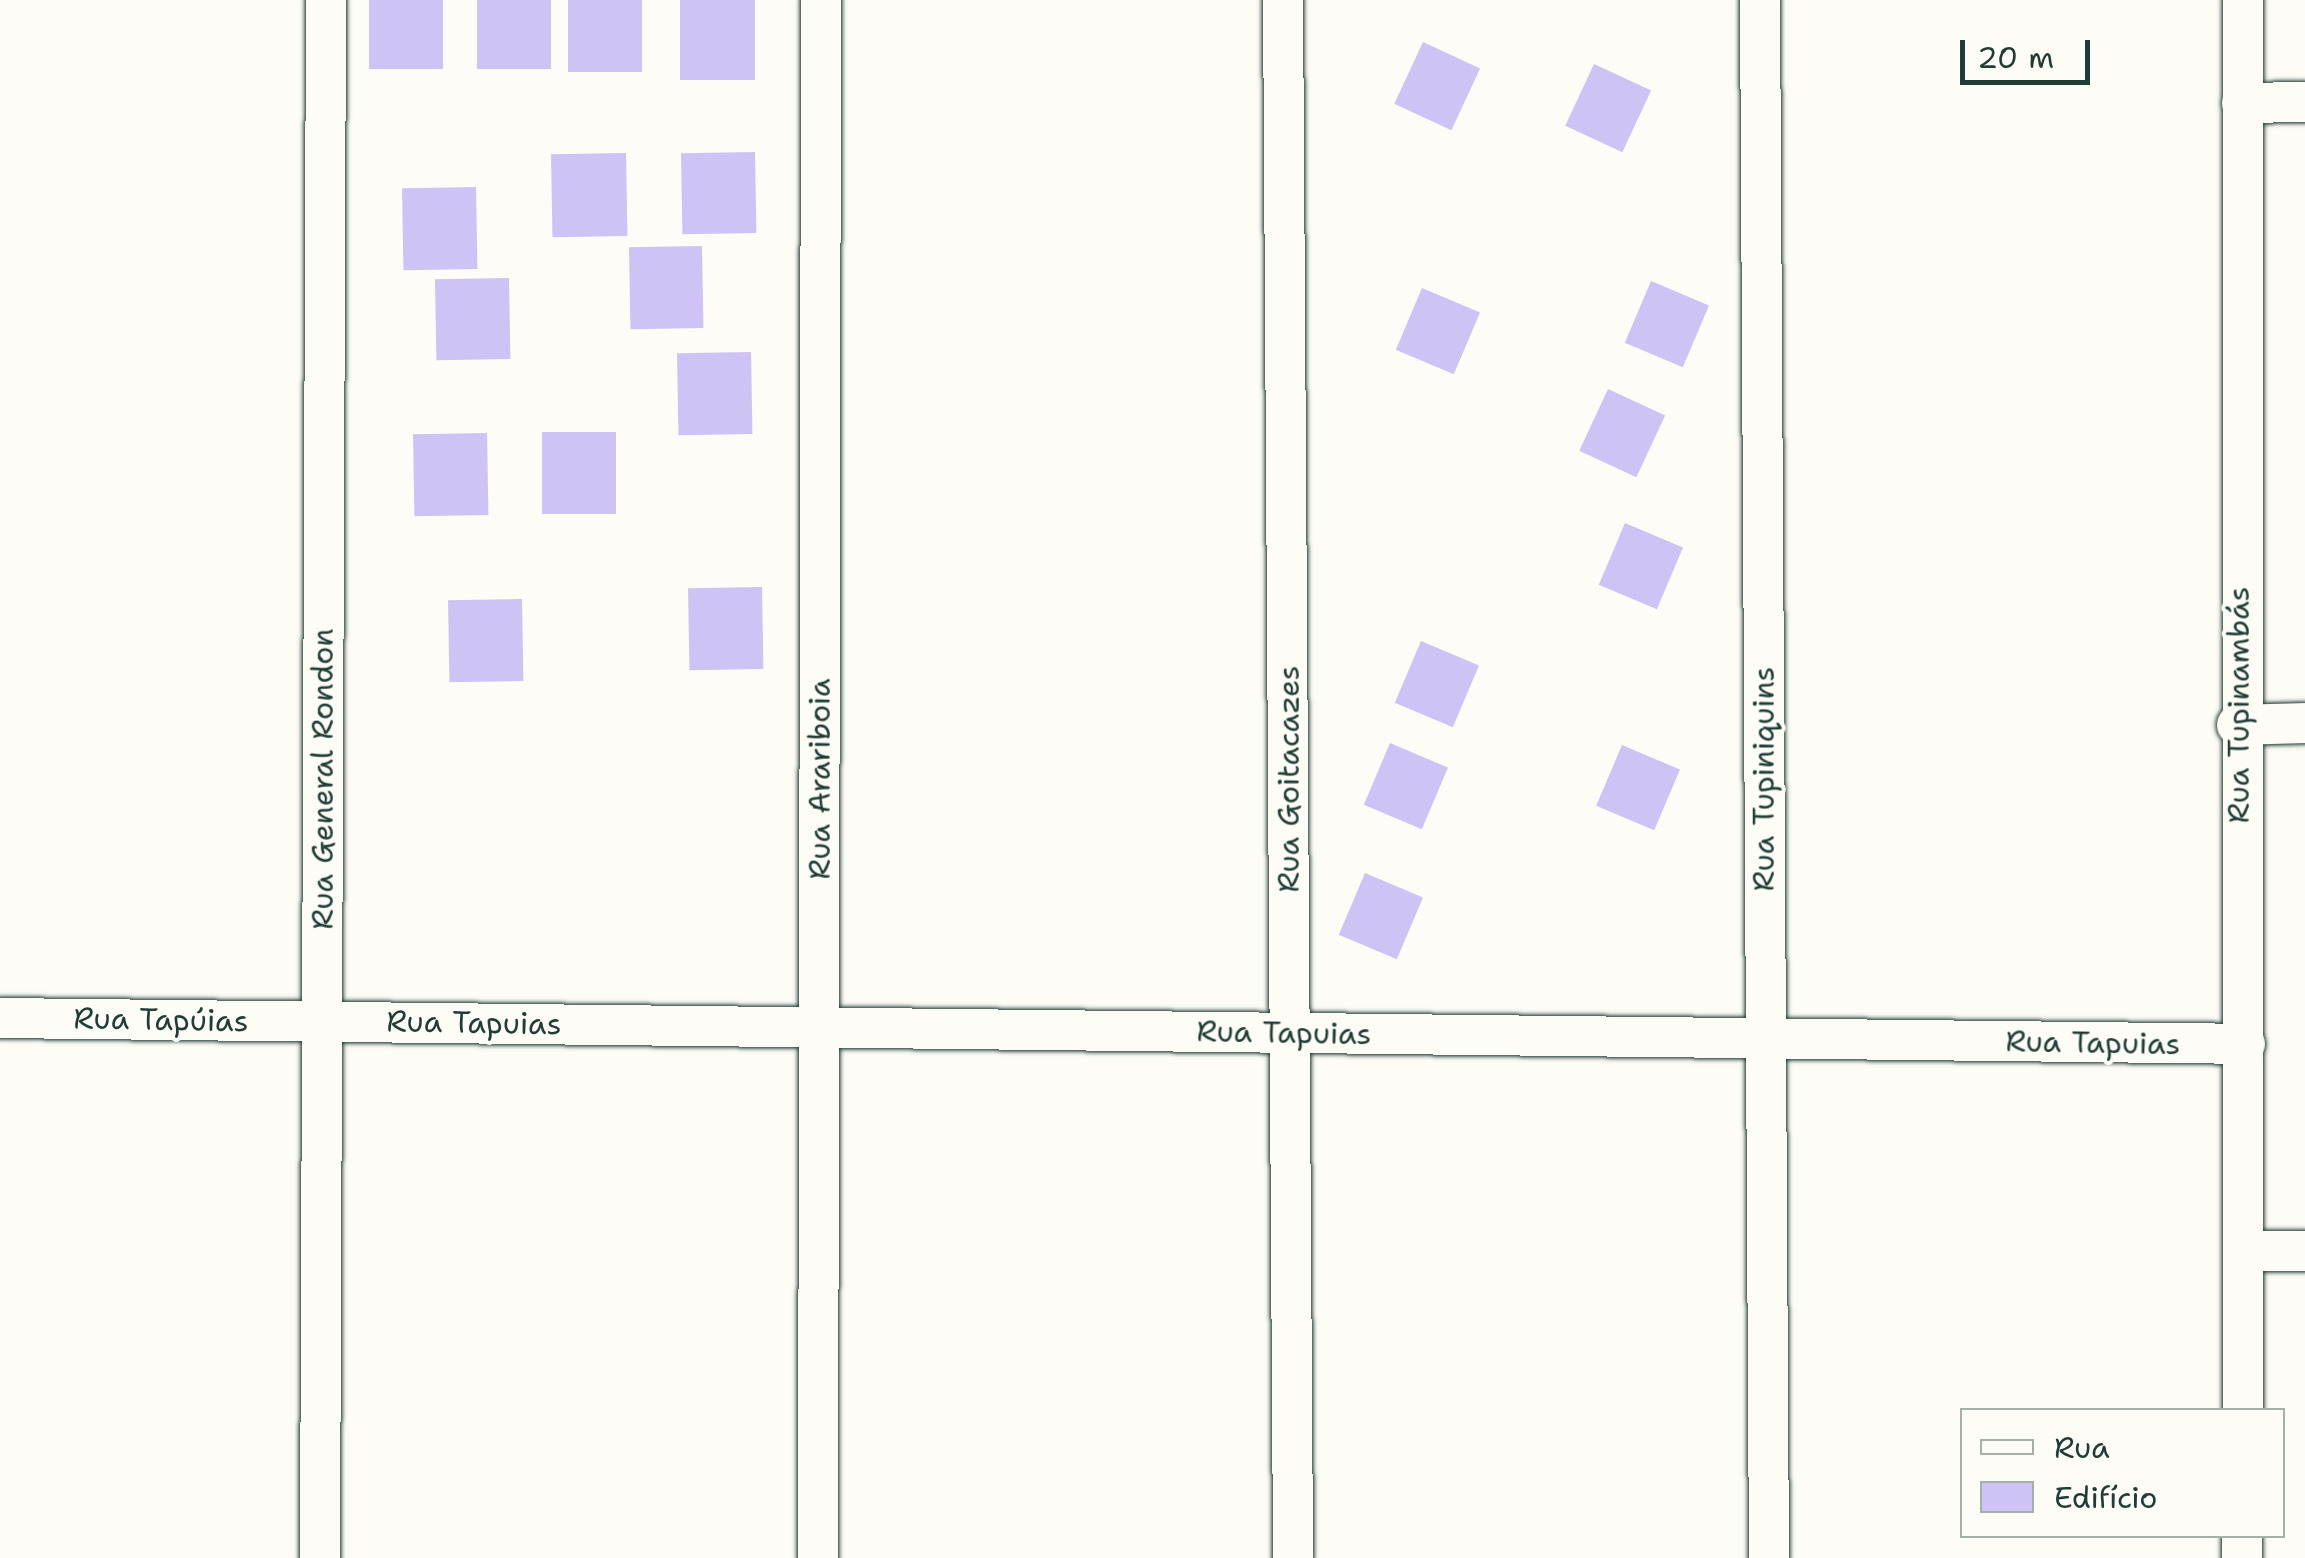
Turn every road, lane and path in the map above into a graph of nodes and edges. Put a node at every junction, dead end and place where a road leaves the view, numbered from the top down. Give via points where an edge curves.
1 (326, 0) edge
2 (821, 0) edge
3 (1283, 0) edge
4 (1760, 0) edge
5 (2243, 0) edge
6 (2305, 102) edge
7 (2242, 103) junction
8 (2305, 723) edge
9 (2237, 724) junction
10 (0, 1018) edge
11 (322, 1022) junction
12 (819, 1028) junction
13 (1290, 1034) junction
14 (1766, 1039) junction
15 (2245, 1044) junction
16 (2244, 1251) junction
17 (2305, 1251) edge
18 (2243, 1408) edge
19 (320, 1558) edge
20 (818, 1558) edge
21 (1292, 1558) edge
22 (1770, 1558) edge

1 - 11 street, Rua General Rondon
2 - 12 street, Rua Arariboia
3 - 13 street, Rua Goitacazes
4 - 14 street, Rua Tupiniquins
5 - 7 street, Rua Tupinambás
6 - 7 street
7 - 9 street, Rua Tupinambás
8 - 9 street
9 - 15 street, Rua Tupinambás
10 - 11 street, Rua Tapúias
11 - 12 street, Rua Tapuias
11 - 19 street, Rua General Rondon
12 - 13 street, Rua Tapuias
12 - 20 street, Rua Arariboia
13 - 14 street, Rua Tapuias
13 - 21 street, Rua Goitacazes
14 - 15 street, Rua Tapuias
14 - 22 street, Rua Tupiniquins
15 - 16 street, Rua Tupinambás
16 - 17 street
16 - 18 street, Rua Tupinambás

